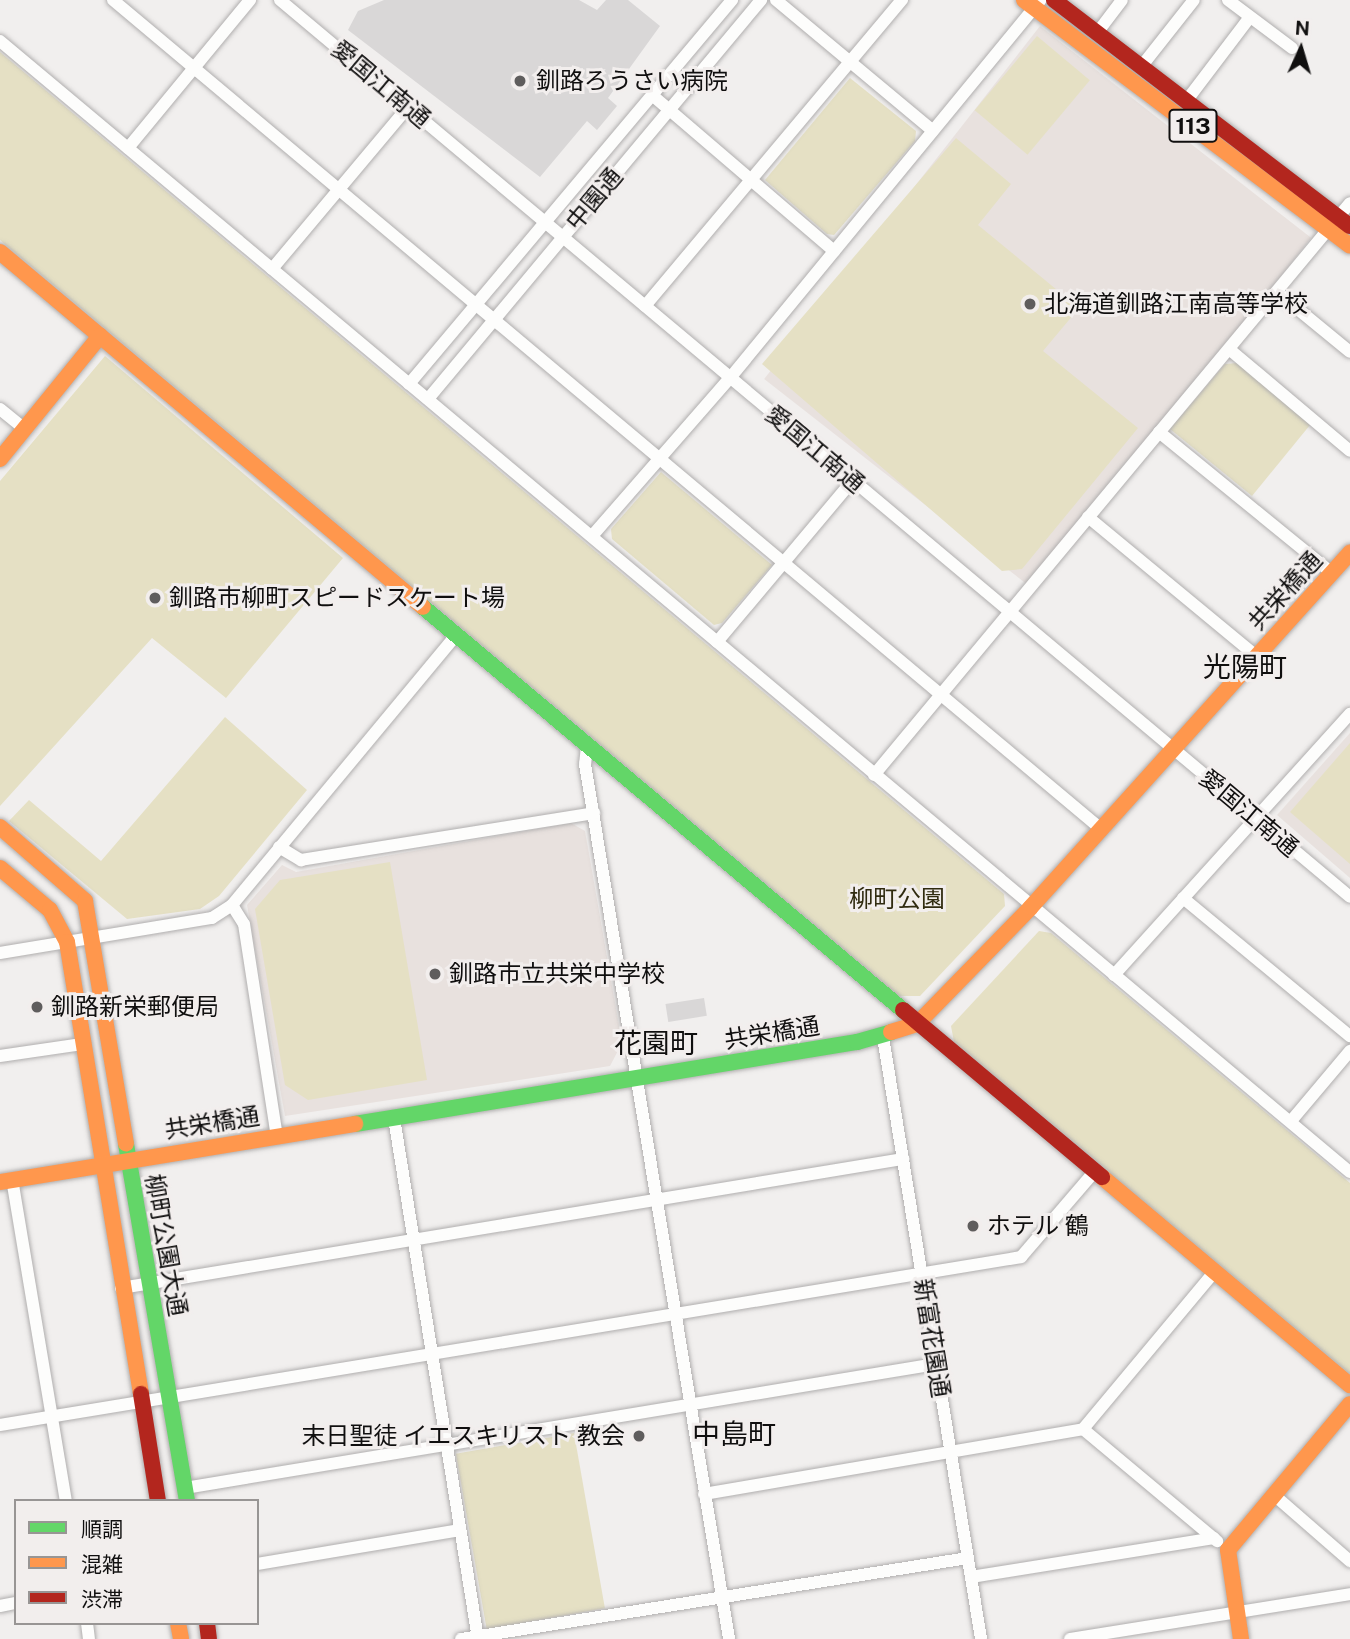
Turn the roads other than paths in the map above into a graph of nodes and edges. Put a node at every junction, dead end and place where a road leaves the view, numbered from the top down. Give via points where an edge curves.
1 (113, 0) edge
2 (250, 0) edge
3 (280, 0) edge
4 (732, 0) edge
5 (761, 0) edge
6 (776, 0) edge
7 (902, 0) edge
8 (1054, 0) edge
9 (1122, 0) edge
10 (1194, 0) edge
11 (1228, 0) edge
12 (1033, 3) edge
13 (1250, 17) junction
14 (1097, 33) junction
15 (0, 41) edge
16 (1292, 48) dead end
17 (850, 62) junction
18 (1141, 67) junction
19 (193, 69) junction
20 (652, 95) junction
21 (1187, 100) junction
22 (408, 107) junction
23 (669, 109) junction
24 (933, 131) junction
25 (128, 148) junction
26 (751, 180) junction
27 (337, 190) junction
28 (1350, 203) edge
29 (1344, 221) edge
30 (545, 222) junction
31 (1327, 230) junction
32 (562, 237) junction
33 (1350, 246) edge
34 (834, 251) junction
35 (0, 253) edge
36 (272, 269) junction
37 (1277, 292) junction
38 (476, 303) junction
39 (645, 306) junction
40 (495, 318) junction
41 (100, 336) junction
42 (1229, 349) junction
43 (1350, 352) edge
44 (730, 378) junction
45 (409, 384) junction
46 (428, 400) junction
47 (0, 409) edge
48 (24, 429) junction
49 (1159, 432) junction
50 (1350, 450) edge
51 (0, 459) edge
52 (659, 459) junction
53 (853, 480) junction
54 (1088, 517) junction
55 (592, 536) junction
56 (1348, 558) edge
57 (783, 563) junction
58 (1332, 573) junction
59 (1010, 611) junction
60 (456, 635) junction
61 (717, 642) junction
62 (1256, 656) junction
63 (941, 693) junction
64 (1350, 713) edge
65 (587, 746) junction
66 (1174, 749) junction
67 (874, 775) junction
68 (594, 813) junction
69 (1256, 818) junction
70 (0, 827) edge
71 (1101, 829) junction
72 (279, 847) junction
73 (0, 868) edge
74 (1350, 897) edge
75 (1183, 898) junction
76 (232, 905) junction
77 (1031, 907) junction
78 (94, 938) junction
79 (67, 942) junction
80 (0, 953) edge
81 (1114, 975) junction
82 (917, 1024) junction
83 (1350, 1036) edge
84 (883, 1037) junction
85 (82, 1044) junction
86 (1350, 1051) edge
87 (0, 1056) edge
88 (637, 1077) junction
89 (394, 1118) junction
90 (1291, 1121) junction
91 (278, 1136) junction
92 (903, 1159) junction
93 (129, 1160) junction
94 (103, 1164) junction
95 (1095, 1171) junction
96 (1350, 1172) edge
97 (6, 1180) edge
98 (657, 1198) junction
99 (414, 1238) junction
100 (1215, 1271) junction
101 (921, 1274) junction
102 (149, 1283) junction
103 (121, 1288) junction
104 (675, 1315) junction
105 (432, 1353) junction
106 (936, 1364) junction
107 (1350, 1385) edge
108 (169, 1397) junction
109 (142, 1402) junction
110 (1350, 1404) edge
111 (690, 1405) junction
112 (51, 1417) junction
113 (0, 1425) edge
114 (1083, 1429) junction
115 (447, 1444) junction
116 (951, 1451) junction
117 (186, 1494) edge
118 (704, 1494) junction
119 (1274, 1495) junction
120 (66, 1499) edge
121 (158, 1499) edge
122 (460, 1530) junction
123 (1214, 1538) junction
124 (1228, 1550) junction
125 (968, 1558) junction
126 (1350, 1561) edge
127 (259, 1564) edge
128 (971, 1577) junction
129 (1350, 1594) edge
130 (722, 1597) junction
131 (1237, 1613) junction
132 (478, 1638) edge
133 (461, 1639) edge
134 (729, 1639) edge
135 (981, 1639) edge
136 (1070, 1639) edge
137 (1241, 1639) edge

1 - 19 street
2 - 19 street
3 - 22 street, 愛国江南通
4 - 20 street, 中園通
5 - 23 street, 中園通
6 - 17 street
7 - 17 street
8 - 14 street, 113
9 - 14 street
10 - 18 street
11 - 13 street
12 - 24 street
12 - 31 street, 113
13 - 16 street
13 - 21 street
14 - 18 street, 113
15 - 25 street
17 - 24 street
17 - 26 street
18 - 21 street, 113
19 - 25 street
19 - 27 street
20 - 23 street
20 - 30 street, 中園通
21 - 29 street, 113
22 - 27 street
22 - 30 street, 愛国江南通
23 - 26 street
23 - 32 street, 中園通
24 - 34 street
25 - 36 street
26 - 34 street
26 - 39 street
27 - 36 street
27 - 38 street
28 - 29 street
29 - 31 street
30 - 32 street, 愛国江南通
30 - 38 street, 中園通
31 - 33 street, 113
31 - 37 street
32 - 39 street, 愛国江南通
32 - 40 street, 中園通
34 - 44 street
35 - 41 street
36 - 45 street
37 - 42 street
37 - 43 street
38 - 40 street
38 - 45 street, 中園通
39 - 44 street, 愛国江南通
40 - 46 street, 中園通
40 - 52 street
41 - 48 street
41 - 60 street
42 - 49 street
42 - 50 street
44 - 52 street
44 - 53 street, 愛国江南通
45 - 46 street
46 - 55 street
47 - 48 street
48 - 51 street
49 - 54 street
49 - 58 street
52 - 55 street
52 - 57 street
53 - 57 street
53 - 59 street, 愛国江南通
54 - 59 street
54 - 62 street
55 - 61 street
56 - 58 street, 共栄橋通
57 - 61 street
57 - 63 street
58 - 62 street, 共栄橋通
59 - 63 street
59 - 66 street, 愛国江南通
60 - 65 street
60 - 72 street
61 - 67 street
62 - 66 street, 共栄橋通
63 - 67 street
63 - 71 street
64 - 69 street
65 - 68 street
65 - 82 street
66 - 69 street, 愛国江南通
66 - 71 street, 共栄橋通
67 - 77 street
68 - 72 street via 301,860
68 - 88 street
69 - 74 street, 愛国江南通
69 - 75 street
70 - 78 street, 柳町公園大通 via 79,893
71 - 77 street, 共栄橋通
72 - 76 street
73 - 79 street, 柳町公園大通 via 50,910
75 - 81 street
75 - 83 street
76 - 78 street via 212,918
76 - 91 street via 244,924
77 - 81 street
77 - 82 street, 共栄橋通
78 - 79 street
78 - 93 street, 柳町公園大通
79 - 80 street
79 - 85 street, 柳町公園大通
81 - 90 street
82 - 84 street, 共栄橋通
82 - 95 street
84 - 88 street, 共栄橋通
84 - 92 street, 新富花園通
85 - 87 street
85 - 94 street, 柳町公園大通
86 - 90 street
88 - 89 street, 共栄橋通
88 - 98 street
89 - 91 street, 共栄橋通
89 - 99 street
90 - 96 street
91 - 93 street, 共栄橋通
92 - 98 street
92 - 101 street, 新富花園通
93 - 94 street, 共栄橋通
93 - 102 street, 柳町公園大通
94 - 97 street, 共栄橋通
94 - 103 street, 柳町公園大通
95 - 100 street
95 - 101 street via 1021,1257
97 - 112 street
98 - 99 street
98 - 104 street
99 - 102 street
99 - 105 street
100 - 107 street
100 - 114 street
101 - 104 street
101 - 106 street, 新富花園通
102 - 103 street
102 - 108 street, 柳町公園大通
103 - 109 street, 柳町公園大通
104 - 105 street
104 - 111 street
105 - 108 street
105 - 115 street
106 - 111 street
106 - 116 street, 新富花園通
108 - 109 street
108 - 117 street, 柳町公園大通
109 - 112 street
109 - 121 street, 柳町公園大通
110 - 119 street
111 - 115 street
111 - 118 street
112 - 113 street
112 - 120 street
114 - 116 street
114 - 123 street
115 - 117 street
115 - 122 street
116 - 118 street
116 - 125 street, 新富花園通
118 - 130 street
119 - 124 street
119 - 126 street
122 - 127 street
122 - 132 street
123 - 124 street
123 - 128 street
124 - 131 street
125 - 128 street, 新富花園通
125 - 130 street
128 - 135 street, 新富花園通
129 - 131 street
130 - 132 street
130 - 134 street
131 - 136 street
131 - 137 street
132 - 133 street

